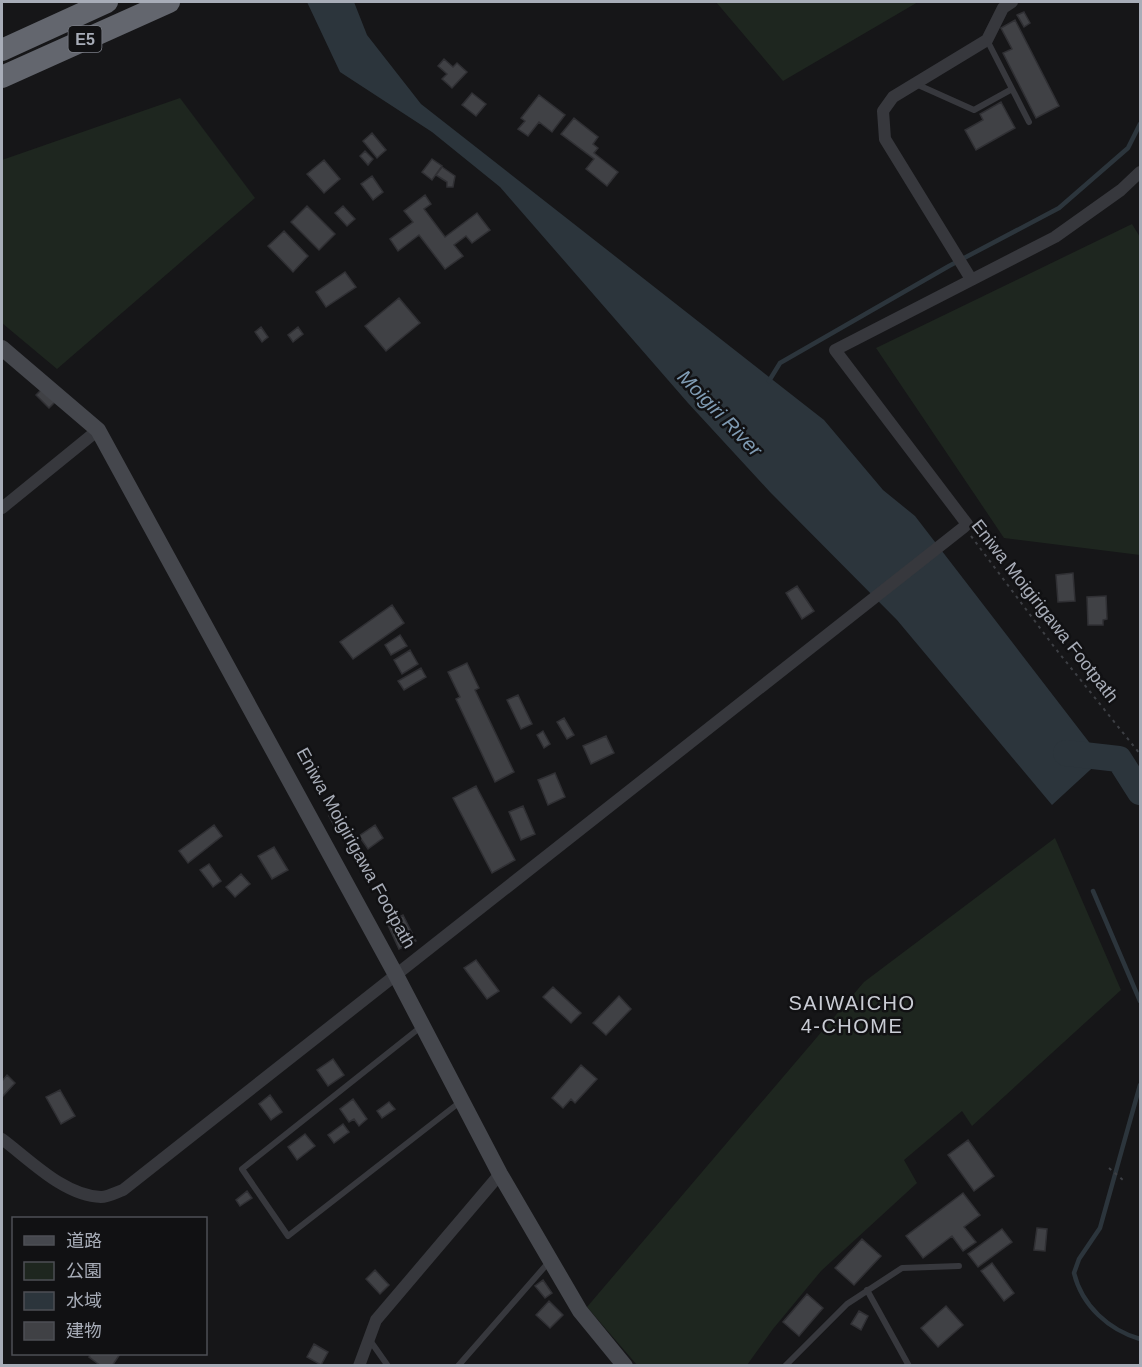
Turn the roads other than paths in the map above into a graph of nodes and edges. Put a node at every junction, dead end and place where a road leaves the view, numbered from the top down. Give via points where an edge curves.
1 (107, 2) edge
2 (169, 2) edge
3 (1012, 2) edge
4 (987, 40) junction
5 (2, 50) edge
6 (2, 77) edge
7 (915, 84) junction
8 (1012, 89) junction
9 (1029, 122) dead end
10 (1140, 172) edge
11 (971, 279) junction
12 (2, 348) edge
13 (98, 430) junction
14 (2, 508) edge
15 (396, 975) junction
16 (423, 1026) junction
17 (462, 1101) junction
18 (2, 1138) edge
19 (500, 1174) junction
20 (550, 1260) junction
21 (959, 1266) dead end
22 (867, 1290) junction
23 (369, 1338) junction
24 (359, 1365) edge
25 (388, 1365) edge
26 (459, 1365) edge
27 (626, 1365) edge
28 (785, 1365) edge
29 (909, 1365) edge

1 - 5 highway, E5
2 - 6 highway, E5
3 - 4 street via 1003,8
4 - 7 street
4 - 8 lane
7 - 8 lane via 974,110
7 - 11 street via 893,97 883,111 885,139
8 - 9 lane
10 - 11 street via 1055,237
11 - 15 street via 835,350 967,524
12 - 13 street
13 - 14 street
13 - 15 street
15 - 16 street
15 - 18 street via 123,1190 102,1197 78,1192
16 - 17 street
16 - 17 lane via 242,1169 288,1236
17 - 19 street
19 - 20 street
19 - 23 street via 376,1320
20 - 26 lane
20 - 27 street via 580,1311
21 - 22 lane via 902,1268
22 - 28 lane via 847,1304
22 - 29 lane
23 - 24 street
23 - 25 lane

